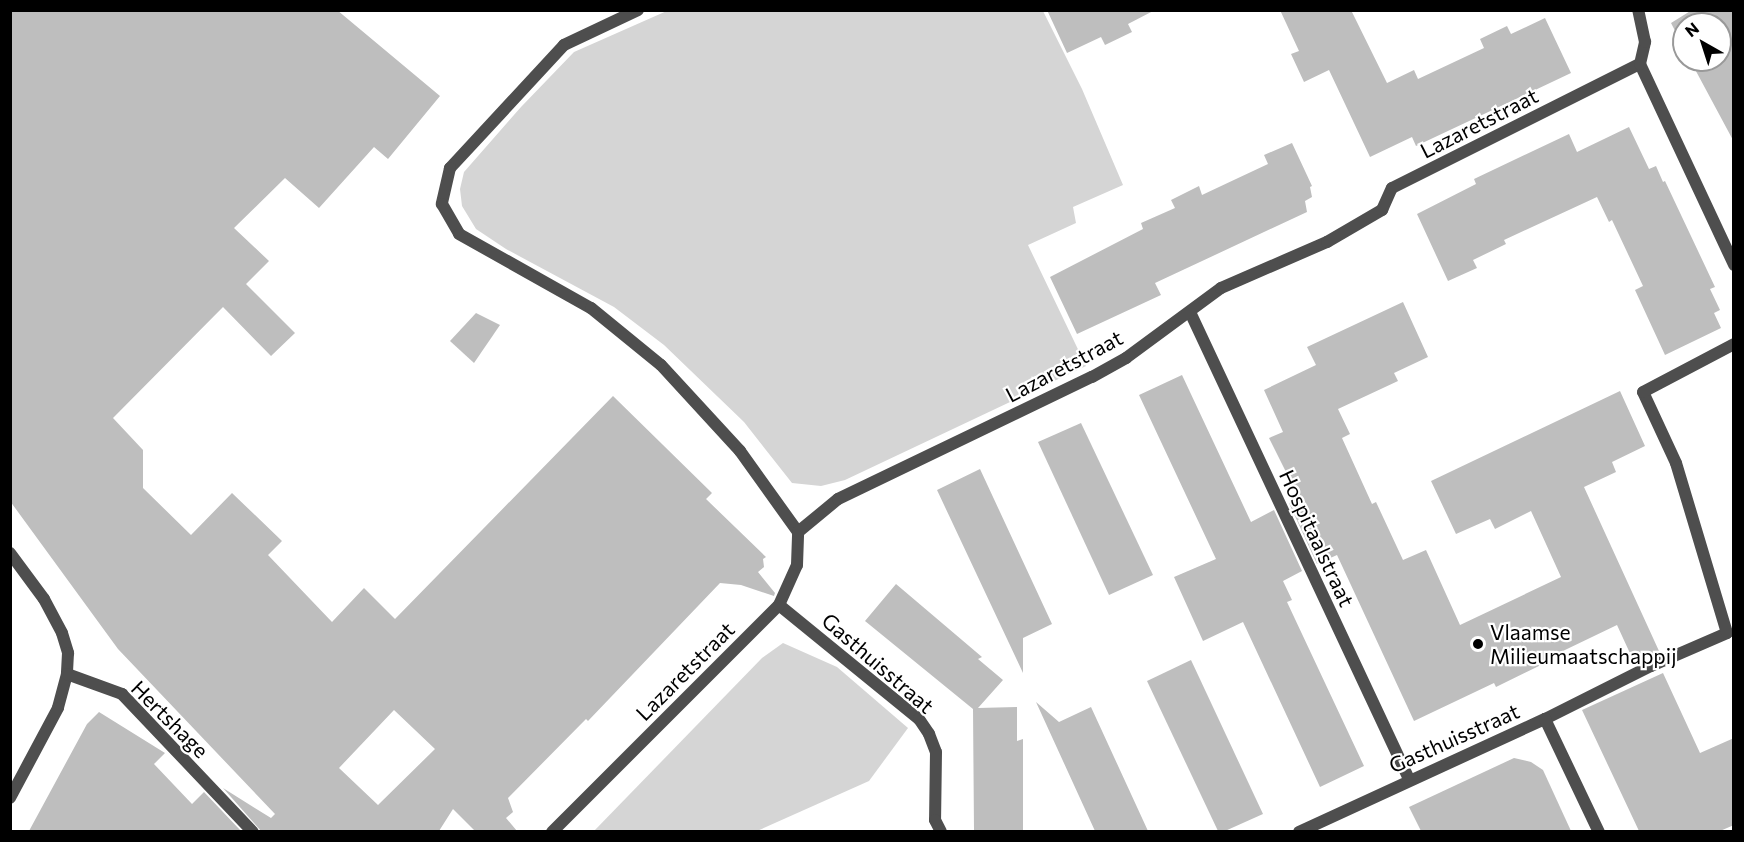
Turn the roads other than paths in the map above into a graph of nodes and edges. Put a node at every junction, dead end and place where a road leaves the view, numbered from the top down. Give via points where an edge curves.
1 (638, 10) edge
2 (1638, 10) edge
3 (1640, 63) junction
4 (1734, 266) edge
5 (1190, 312) junction
6 (1734, 344) edge
7 (798, 532) junction
8 (10, 553) edge
9 (779, 605) junction
10 (67, 674) junction
11 (1545, 719) junction
12 (1409, 779) junction
13 (10, 798) edge
14 (253, 831) edge
15 (552, 831) edge
16 (941, 831) edge
17 (1299, 831) edge
18 (1599, 831) edge

1 - 7 street via 564,45 450,168 442,204 459,234 591,308 661,365 740,451
2 - 3 street via 1645,42
3 - 4 street
3 - 5 street, Lazaretstraat via 1392,188 1382,210 1327,242 1221,288
5 - 7 street, Lazaretstraat via 1092,377 838,499
5 - 12 street, Hospitaalstraat
6 - 11 street via 1643,392 1676,463 1727,633
7 - 9 street, Lazaretstraat via 797,565
8 - 10 street via 44,599 62,633 68,653
9 - 15 street, Lazaretstraat
9 - 16 street, Gasthuisstraat via 919,719 936,752 935,820
10 - 13 street via 58,708
10 - 14 street, Hertshage via 122,694
11 - 12 street, Gasthuisstraat
11 - 18 street, Gasthuisstraat
12 - 17 street, Gasthuisstraat

